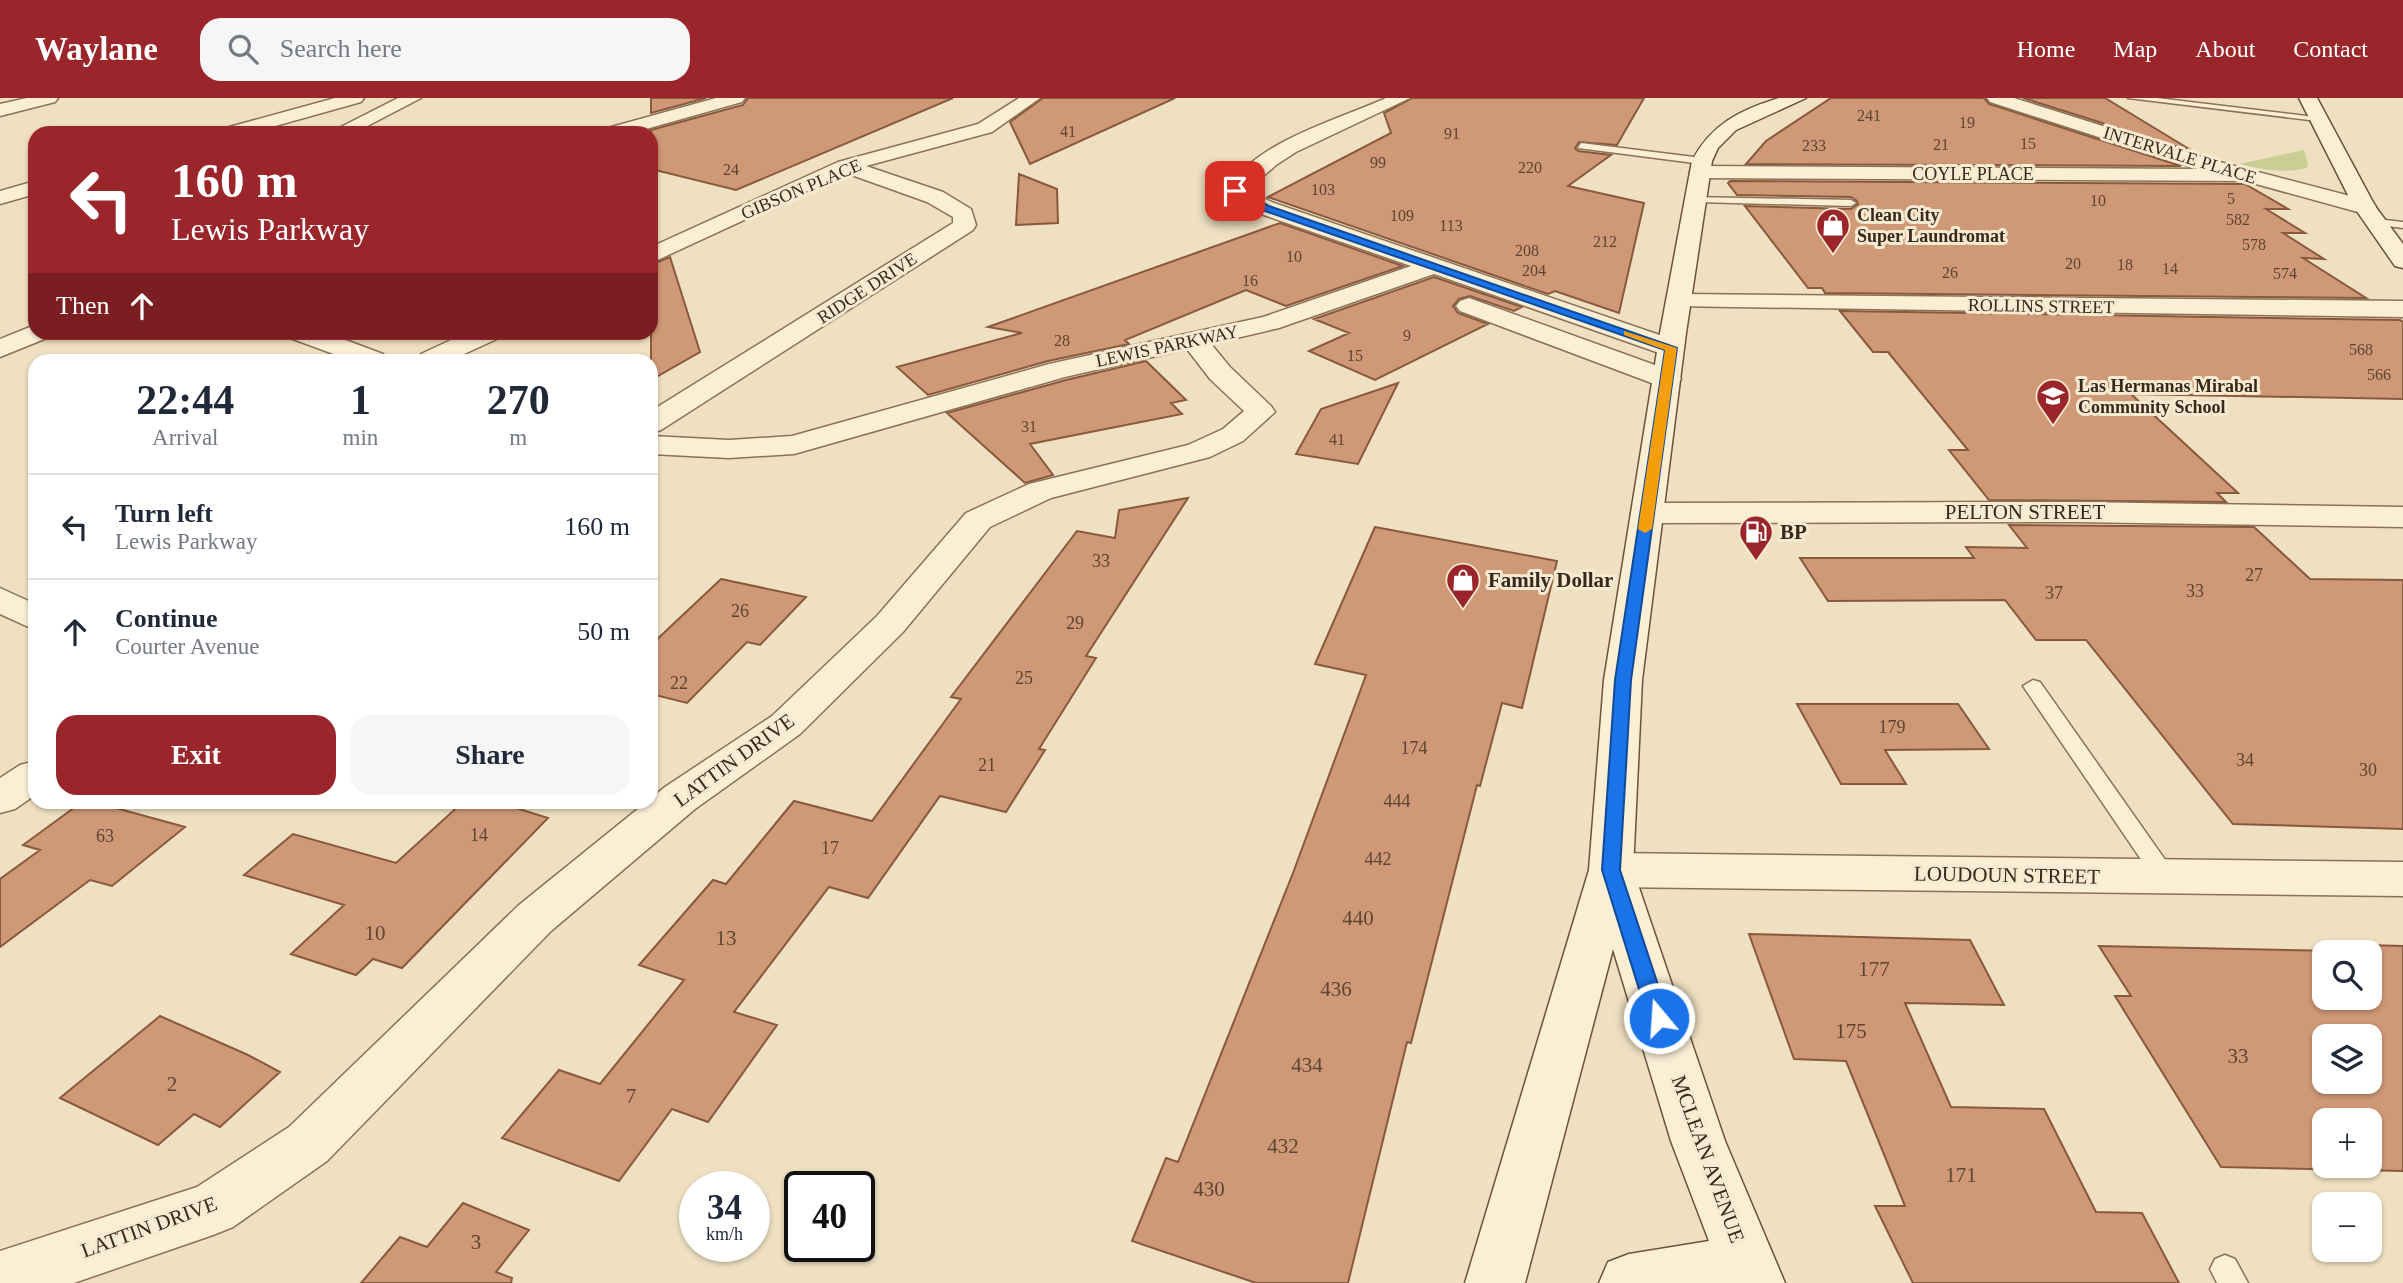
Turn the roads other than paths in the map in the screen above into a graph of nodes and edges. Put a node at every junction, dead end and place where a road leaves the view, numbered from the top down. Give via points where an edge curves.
1 (49, 98) edge
2 (355, 98) edge
3 (412, 98) edge
4 (736, 98) edge
5 (1031, 98) edge
6 (1401, 98) edge
7 (1797, 98) edge
8 (1996, 98) edge
9 (2132, 98) edge
10 (2308, 98) edge
11 (0, 110) edge
12 (2318, 118) junction
13 (254, 126) edge
14 (354, 126) edge
15 (636, 126) edge
16 (1581, 146) dead end
17 (845, 166) junction
18 (2245, 175) junction
19 (1700, 177) junction
20 (28, 189) edge
21 (0, 198) edge
22 (1852, 203) dead end
23 (2371, 215) junction
24 (2403, 225) edge
25 (658, 253) edge
26 (2403, 261) edge
27 (1438, 286) junction
28 (1680, 301) junction
29 (2403, 309) edge
30 (28, 336) edge
31 (320, 340) edge
32 (473, 340) edge
33 (1194, 341) junction
34 (0, 349) edge
35 (357, 354) edge
36 (444, 354) edge
37 (1669, 364) junction
38 (658, 420) edge
39 (658, 445) edge
40 (1647, 513) junction
41 (2403, 517) edge
42 (0, 599) edge
43 (28, 615) edge
44 (2033, 686) dead end
45 (28, 780) edge
46 (0, 798) edge
47 (1611, 870) junction
48 (2165, 877) junction
49 (2403, 879) edge
50 (1751, 1274) edge
51 (0, 1280) edge
52 (1495, 1283) edge
53 (1629, 1283) edge

1 - 11 street
2 - 13 street
3 - 14 street
4 - 15 street
5 - 17 street, GIBSON PLACE via 985,128
6 - 27 street via 1287,151 1250,172 1235,191
7 - 19 street, MCLEAN AVENUE via 1716,135
8 - 18 street, INTERVALE PLACE
9 - 12 lane
10 - 12 street
12 - 23 street
16 - 19 lane
17 - 25 street, GIBSON PLACE
17 - 38 street, RIDGE DRIVE via 935,197 963,214 965,225
18 - 19 street, COYLE PLACE
18 - 23 street, INTERVALE PLACE
19 - 22 lane
19 - 28 street, MCLEAN AVENUE
20 - 21 street
23 - 24 lane
23 - 26 street
27 - 33 street, LEWIS PARKWAY via 1398,280 1270,323
27 - 37 street
27 - 37 street
28 - 29 street, ROLLINS STREET
28 - 37 street, MCLEAN AVENUE
30 - 34 street
31 - 35 street
32 - 36 street
33 - 39 street, LEWIS PARKWAY via 1059,370 794,445 729,449
33 - 51 street, LATTIN DRIVE via 1261,412 1233,435 1199,451 1040,491 978,520 890,624 786,725 680,798 535,918 308,1144 214,1208
37 - 40 street, MCLEAN AVENUE
40 - 41 street, PELTON STREET
40 - 47 street, MCLEAN AVENUE via 1623,680
42 - 43 street
44 - 48 lane
45 - 46 street
47 - 48 street, LOUDOUN STREET
47 - 50 street, MCLEAN AVENUE via 1698,1141
47 - 52 street
48 - 49 street, LOUDOUN STREET
50 - 53 street

